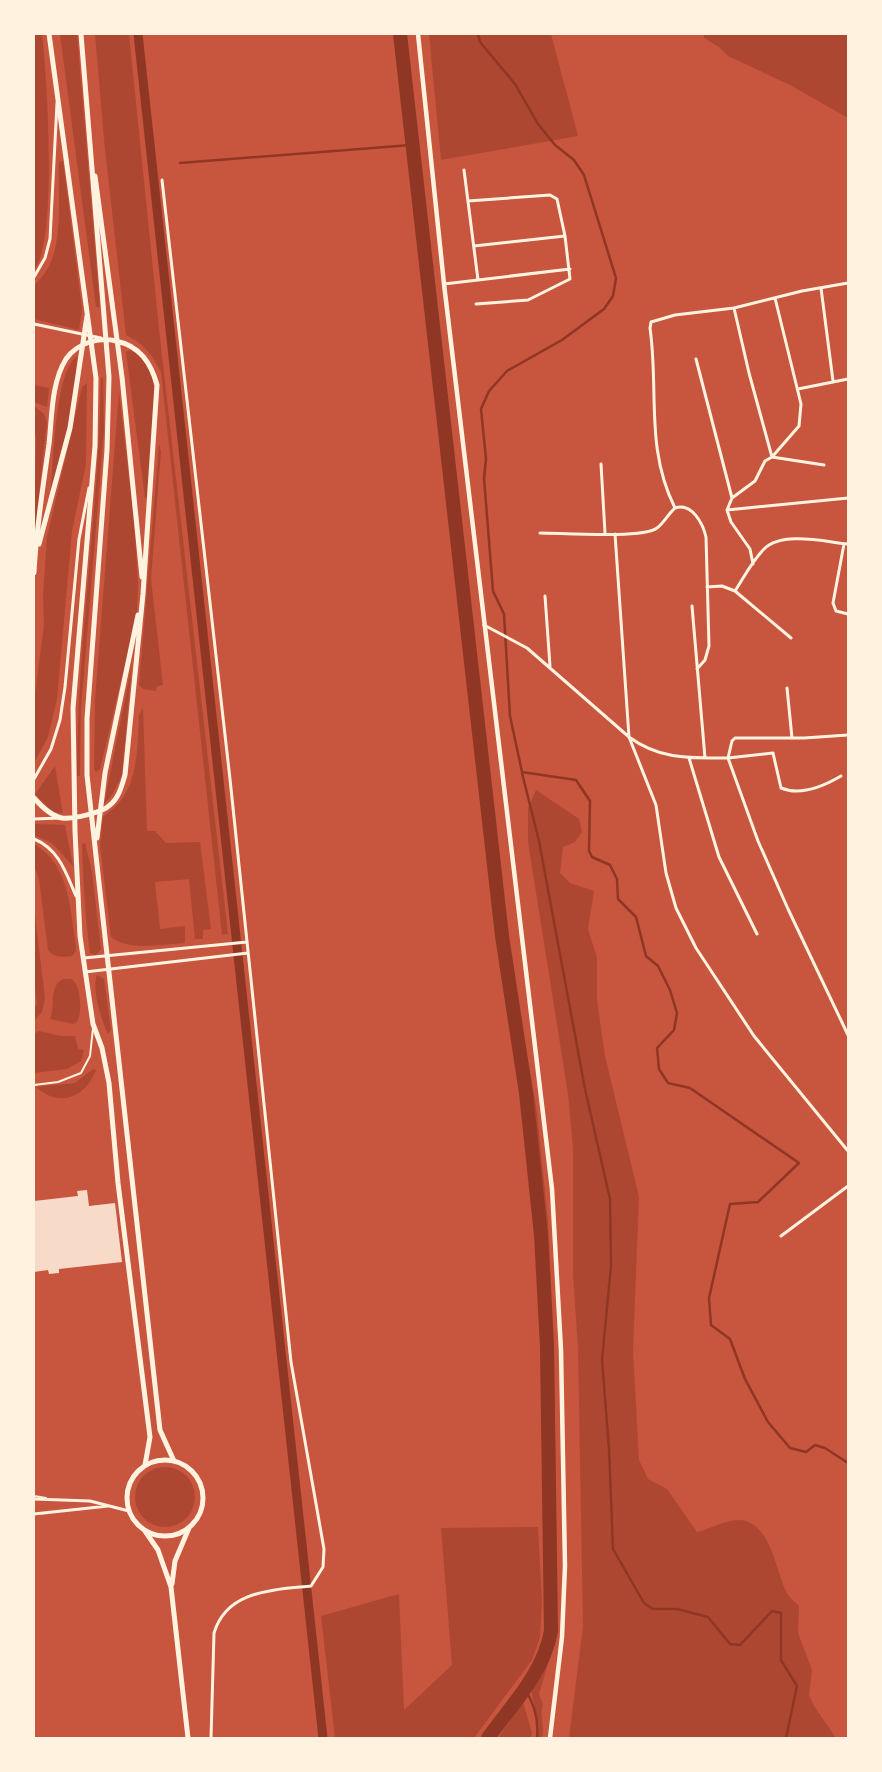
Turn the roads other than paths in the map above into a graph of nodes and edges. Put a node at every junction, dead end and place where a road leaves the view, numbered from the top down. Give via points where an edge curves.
1 (49, 34) edge
2 (81, 34) edge
3 (418, 34) edge
4 (57, 100) junction
5 (92, 164) junction
6 (464, 170) dead end
7 (162, 180) dead end
8 (468, 201) junction
9 (565, 236) junction
10 (474, 246) junction
11 (570, 268) junction
12 (34, 277) edge
13 (478, 280) junction
14 (848, 283) edge
15 (444, 284) junction
16 (821, 288) junction
17 (775, 298) junction
18 (476, 304) dead end
19 (88, 308) junction
20 (734, 308) junction
21 (34, 324) edge
22 (104, 338) junction
23 (696, 360) dead end
24 (848, 379) edge
25 (833, 381) junction
26 (797, 389) junction
27 (772, 456) junction
28 (601, 464) dead end
29 (824, 465) dead end
30 (93, 474) junction
31 (732, 498) junction
32 (848, 498) edge
33 (675, 508) junction
34 (727, 510) junction
35 (540, 533) dead end
36 (605, 534) junction
37 (615, 534) junction
38 (846, 543) edge
39 (34, 558) edge
40 (753, 564) junction
41 (34, 573) edge
42 (707, 587) junction
43 (735, 591) junction
44 (143, 594) junction
45 (544, 596) dead end
46 (692, 606) dead end
47 (848, 614) edge
48 (484, 625) junction
49 (791, 638) dead end
50 (550, 667) junction
51 (697, 668) junction
52 (787, 688) dead end
53 (848, 735) edge
54 (629, 737) junction
55 (792, 738) junction
56 (689, 758) junction
57 (704, 758) junction
58 (728, 758) junction
59 (842, 776) dead end
60 (34, 779) edge
61 (34, 798) edge
62 (62, 818) junction
63 (34, 820) edge
64 (34, 839) edge
65 (96, 846) junction
66 (77, 898) junction
67 (757, 934) dead end
68 (247, 942) junction
69 (248, 954) junction
70 (106, 956) junction
71 (82, 958) junction
72 (108, 970) junction
73 (84, 972) junction
74 (94, 1024) junction
75 (848, 1034) edge
76 (34, 1085) edge
77 (848, 1151) edge
78 (848, 1186) edge
79 (781, 1236) dead end
80 (174, 1461) junction
81 (145, 1465) junction
82 (34, 1498) edge
83 (111, 1506) junction
84 (129, 1511) junction
85 (34, 1514) edge
86 (189, 1528) junction
87 (143, 1529) junction
88 (171, 1587) junction
89 (188, 1738) edge
90 (211, 1738) edge
91 (550, 1738) edge

1 - 4 main road
2 - 5 main road
3 - 15 main road
4 - 12 street via 50,239 45,258
4 - 19 main road
5 - 44 main road via 114,305
5 - 65 main road via 109,377 107,450 87,719 87,775
6 - 8 street
7 - 68 street
8 - 9 street via 550,195 557,199
8 - 10 street
9 - 10 street
9 - 11 street
10 - 13 street
11 - 13 street
11 - 18 street via 570,279 528,300
13 - 15 street
14 - 16 street
15 - 48 main road
16 - 17 street
16 - 25 street
17 - 20 street
17 - 26 street
19 - 30 main road via 96,378
19 - 39 main road via 80,378 58,481
20 - 27 street via 748,373
20 - 33 street via 675,314 651,322 652,411 662,479
21 - 22 street
22 - 39 main road via 76,349 61,368 54,398
22 - 44 main road via 136,349 150,364 157,386
23 - 31 street
24 - 25 street
25 - 26 street
26 - 27 street via 801,404 799,426
27 - 29 street
27 - 31 street via 755,480
28 - 36 street
30 - 60 street via 78,539 60,720 51,749
30 - 66 main road via 73,708
31 - 34 street
32 - 34 street
33 - 37 street via 650,532
33 - 42 street via 688,509 702,523 706,537
34 - 40 street via 730,522 750,549
35 - 36 street
36 - 37 street
37 - 54 street
38 - 40 street via 812,538 785,540 765,547
38 - 47 street via 833,603 836,611
39 - 41 main road
40 - 43 street
42 - 43 street via 722,586
42 - 51 street via 709,646
43 - 49 street
44 - 62 main road via 125,774 120,791 104,810
44 - 65 main road via 105,773
45 - 50 street
46 - 51 street
48 - 50 street via 513,638
48 - 91 main road via 543,1104 555,1237 561,1350 565,1566 562,1637
50 - 54 street
51 - 57 street
52 - 55 street
53 - 55 street
54 - 56 street via 658,754
54 - 77 street via 656,805 666,873 681,921 754,1036
55 - 58 street via 735,738
56 - 57 street
56 - 67 street via 719,857
57 - 58 street
58 - 59 street via 773,753 781,788 787,790 823,786
58 - 75 street via 791,918
61 - 62 main road via 45,809
62 - 63 street
64 - 66 street via 45,844 60,860
65 - 70 main road
66 - 71 main road
68 - 69 street
68 - 70 street
69 - 72 street
69 - 90 street via 292,1362 324,1550 323,1567 311,1586 262,1592 239,1600 229,1606 220,1618 214,1633
70 - 71 street
70 - 72 main road
71 - 73 main road
72 - 73 street
72 - 80 main road via 160,1430
73 - 74 main road
74 - 76 lane via 90,1056 81,1073 65,1080
74 - 81 main road via 110,1096 150,1437
78 - 79 street
80 - 81 main road
80 - 86 main road via 194,1473 203,1495 202,1507
81 - 84 main road via 129,1486
82 - 83 street via 90,1501
83 - 84 street
83 - 85 street
84 - 87 main road
86 - 87 main road via 171,1536 152,1534
86 - 88 main road via 175,1561
87 - 88 main road via 158,1550
88 - 89 main road

